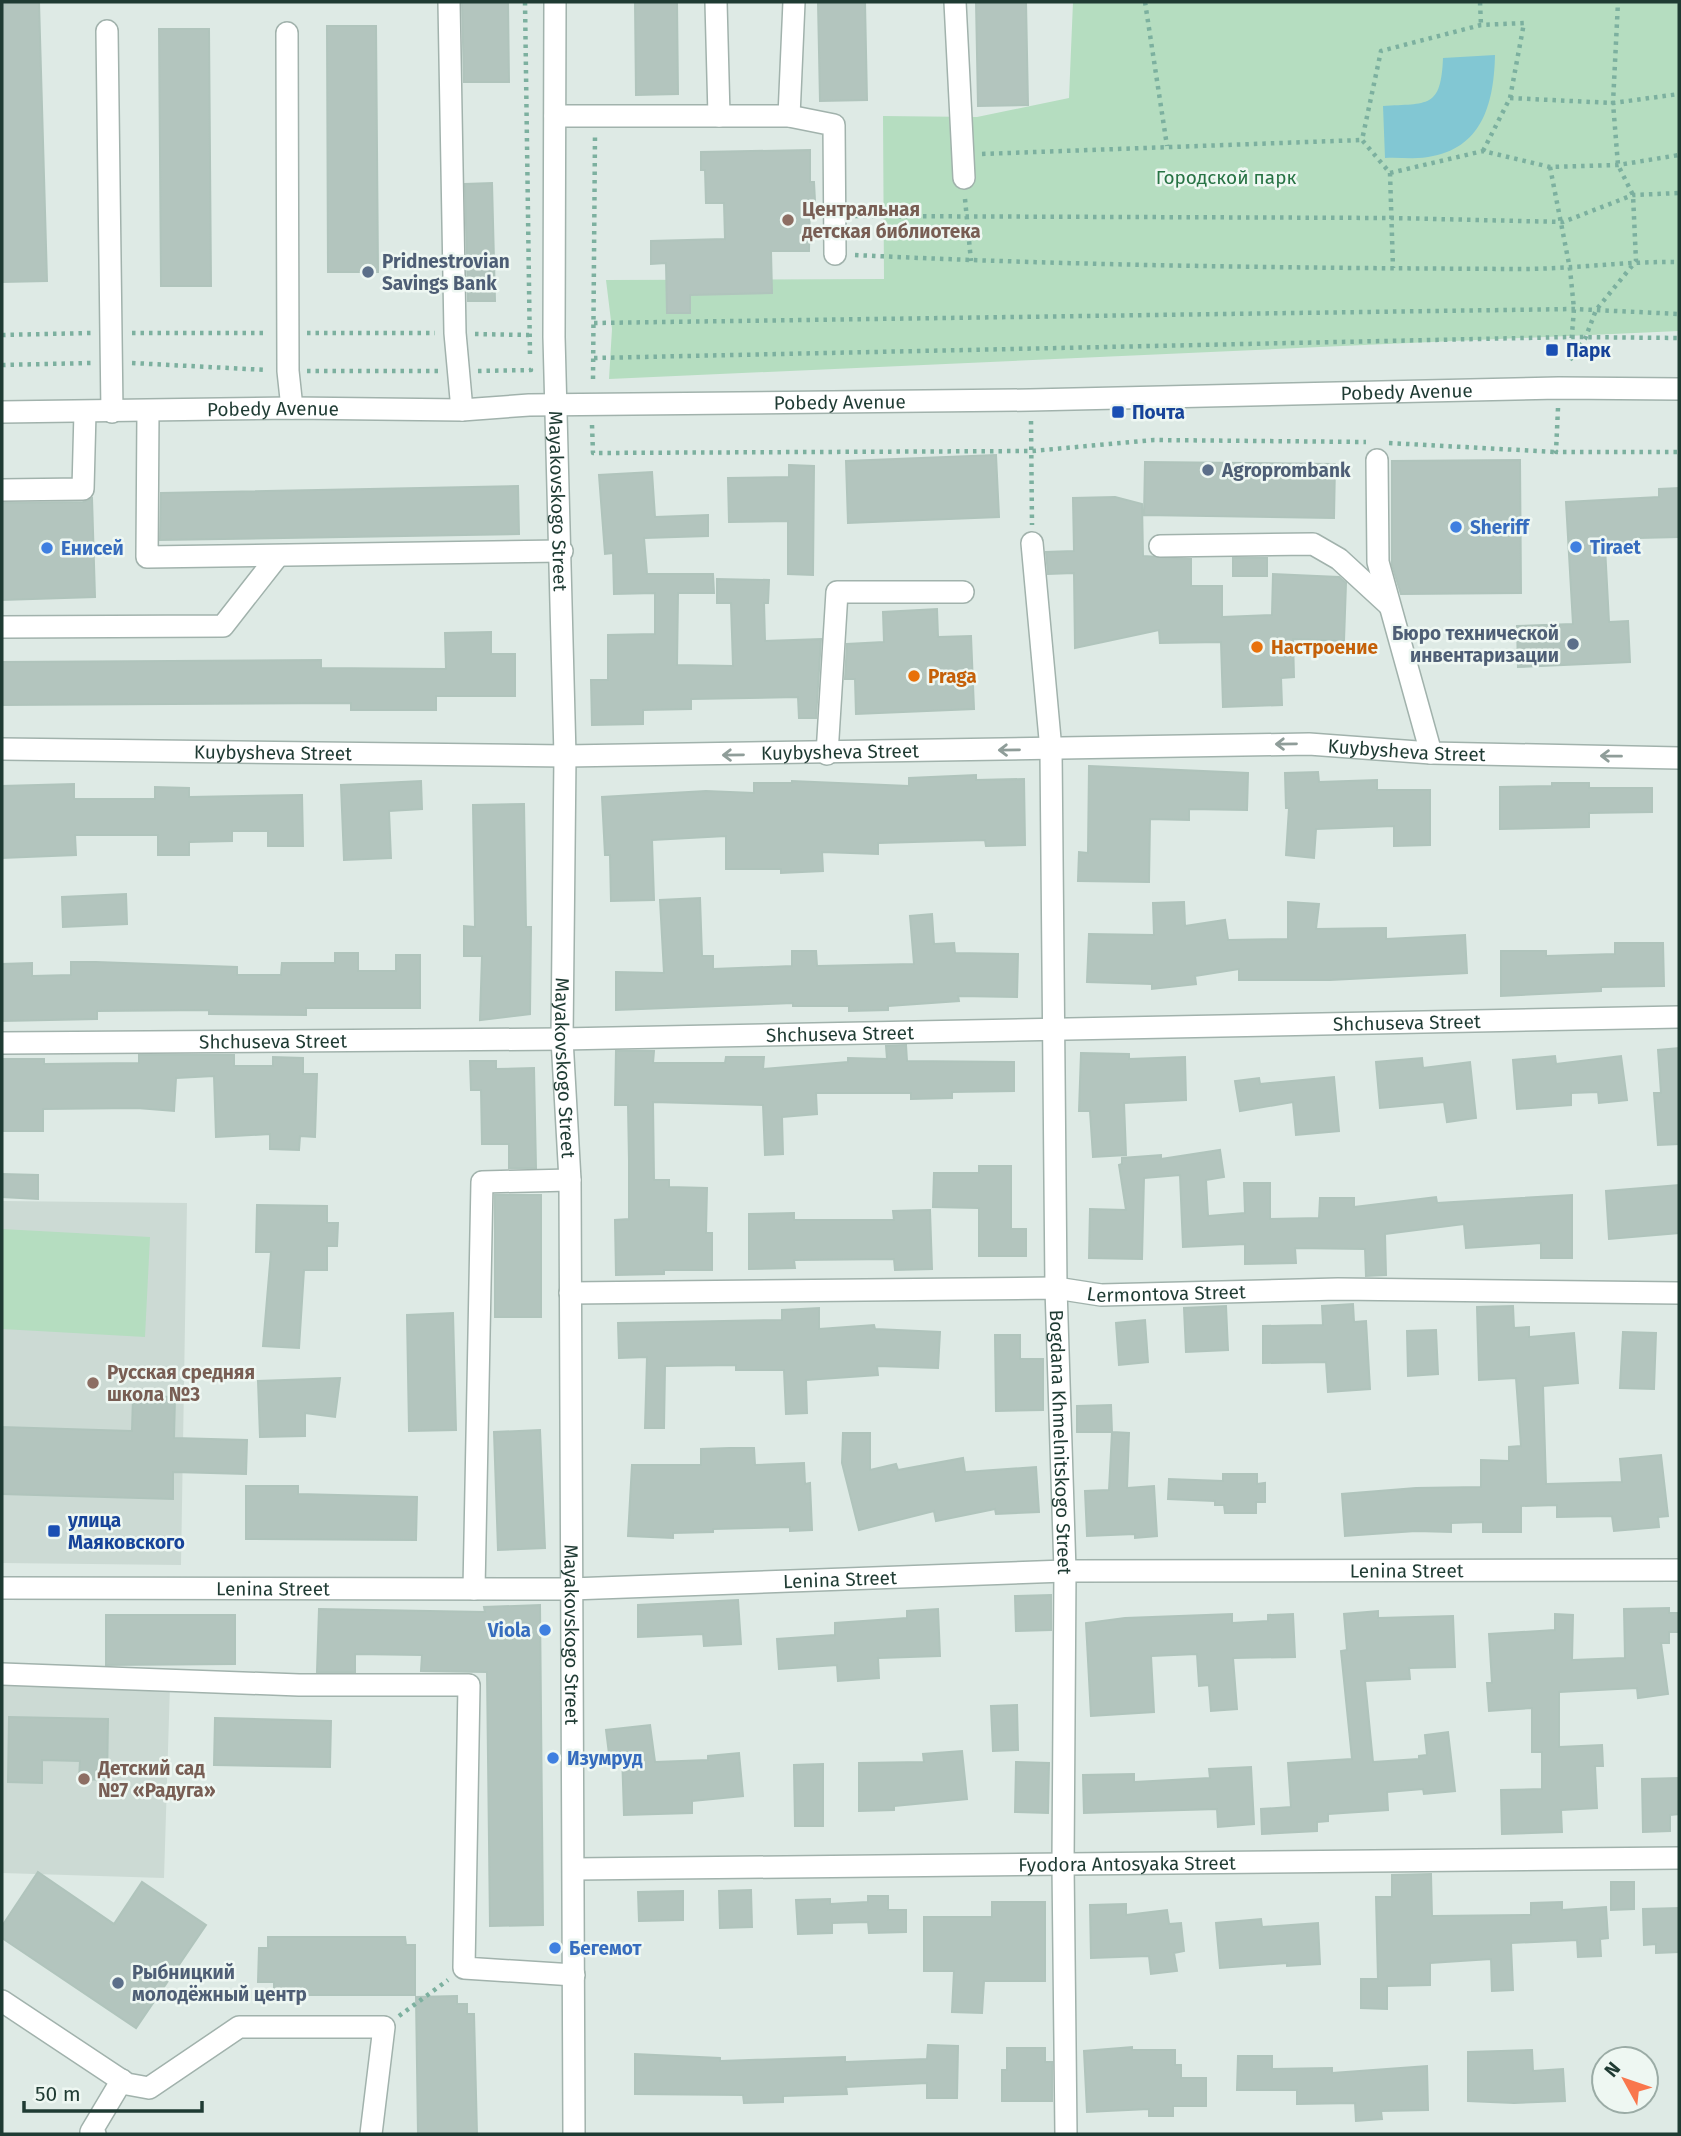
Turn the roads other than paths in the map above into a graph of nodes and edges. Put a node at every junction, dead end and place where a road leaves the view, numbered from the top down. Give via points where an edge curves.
1 (449, 2) edge
2 (555, 2) edge
3 (716, 2) edge
4 (794, 2) edge
5 (955, 2) edge
6 (107, 31) dead end
7 (287, 33) dead end
8 (555, 116) junction
9 (719, 116) junction
10 (789, 116) junction
11 (964, 177) road end
12 (835, 254) road end
13 (1679, 389) edge
14 (557, 405) junction
15 (292, 408) junction
16 (462, 410) junction
17 (148, 411) junction
18 (2, 412) edge
19 (85, 412) junction
20 (112, 412) junction
21 (1377, 460) dead end
22 (2, 490) edge
23 (1032, 544) road end
24 (1160, 546) dead end
25 (562, 551) junction
26 (277, 556) junction
27 (963, 592) dead end
28 (1393, 609) junction
29 (2, 627) edge
30 (2, 749) edge
31 (1051, 750) junction
32 (1431, 753) junction
33 (827, 754) junction
34 (565, 756) junction
35 (1679, 758) edge
36 (1679, 1017) edge
37 (1054, 1027) junction
38 (562, 1039) junction
39 (2, 1043) edge
40 (570, 1180) junction
41 (1056, 1288) junction
42 (570, 1293) junction
43 (1679, 1293) edge
44 (1679, 1570) edge
45 (1065, 1571) junction
46 (2, 1588) edge
47 (474, 1589) junction
48 (571, 1589) junction
49 (2, 1674) edge
50 (1679, 1858) edge
51 (1063, 1864) junction
52 (574, 1869) junction
53 (574, 1975) junction
54 (2, 2001) edge
55 (122, 2080) junction
56 (95, 2134) edge
57 (371, 2134) edge
58 (575, 2134) edge
59 (1066, 2134) edge

1 - 16 street via 455,333
2 - 8 street, Mayakovskogo Street
3 - 9 street
4 - 10 street
5 - 11 street
6 - 20 street
7 - 15 street via 288,371
8 - 9 street
8 - 14 street, Mayakovskogo Street
9 - 10 street
10 - 12 street via 834,125
13 - 14 street, Pobedy Avenue
14 - 16 street, Pobedy Avenue
14 - 25 street, Mayakovskogo Street
15 - 16 street, Pobedy Avenue
15 - 17 street, Pobedy Avenue
17 - 20 street, Pobedy Avenue
17 - 26 street via 147,557
18 - 19 street, Pobedy Avenue
19 - 20 street, Pobedy Avenue
19 - 22 street via 83,489
21 - 28 street via 1378,562
23 - 31 street, Bogdana Khmelnitskogo Street
24 - 28 street via 1313,544 1357,573
25 - 26 street
25 - 34 street, Mayakovskogo Street
26 - 29 street via 223,626
27 - 33 street via 836,592
28 - 32 street
30 - 34 street, Kuybysheva Street
32 -> 31 street, Kuybysheva Street via 1309,744
31 -> 33 street, Kuybysheva Street
31 - 37 street, Bogdana Khmelnitskogo Street
35 -> 32 street, Kuybysheva Street
33 -> 34 street, Kuybysheva Street
34 - 38 street, Mayakovskogo Street
36 - 37 street, Shchuseva Street
37 - 38 street, Shchuseva Street
37 - 41 street, Bogdana Khmelnitskogo Street
38 - 39 street, Shchuseva Street
38 - 40 street, Mayakovskogo Street
40 - 42 street, Mayakovskogo Street
40 - 47 street via 482,1182
41 - 42 street, Lermontova Street
41 - 43 street, Lermontova Street via 1101,1295 1338,1289
41 - 45 street, Bogdana Khmelnitskogo Street
42 - 48 street, Mayakovskogo Street
44 - 45 street, Lenina Street
45 - 48 street, Lenina Street
45 - 51 street, Bogdana Khmelnitskogo Street
46 - 47 street, Lenina Street
47 - 48 street, Lenina Street
48 - 52 street, Mayakovskogo Street
49 - 53 street via 299,1685 469,1685 464,1968
50 - 51 street, Fyodora Antosyaka Street
51 - 52 street, Fyodora Antosyaka Street
51 - 59 street, Bogdana Khmelnitskogo Street
52 - 53 street, Mayakovskogo Street
53 - 58 street, Mayakovskogo Street
54 - 55 street
55 - 56 street via 91,2132
55 - 57 street via 149,2088 239,2027 384,2027

